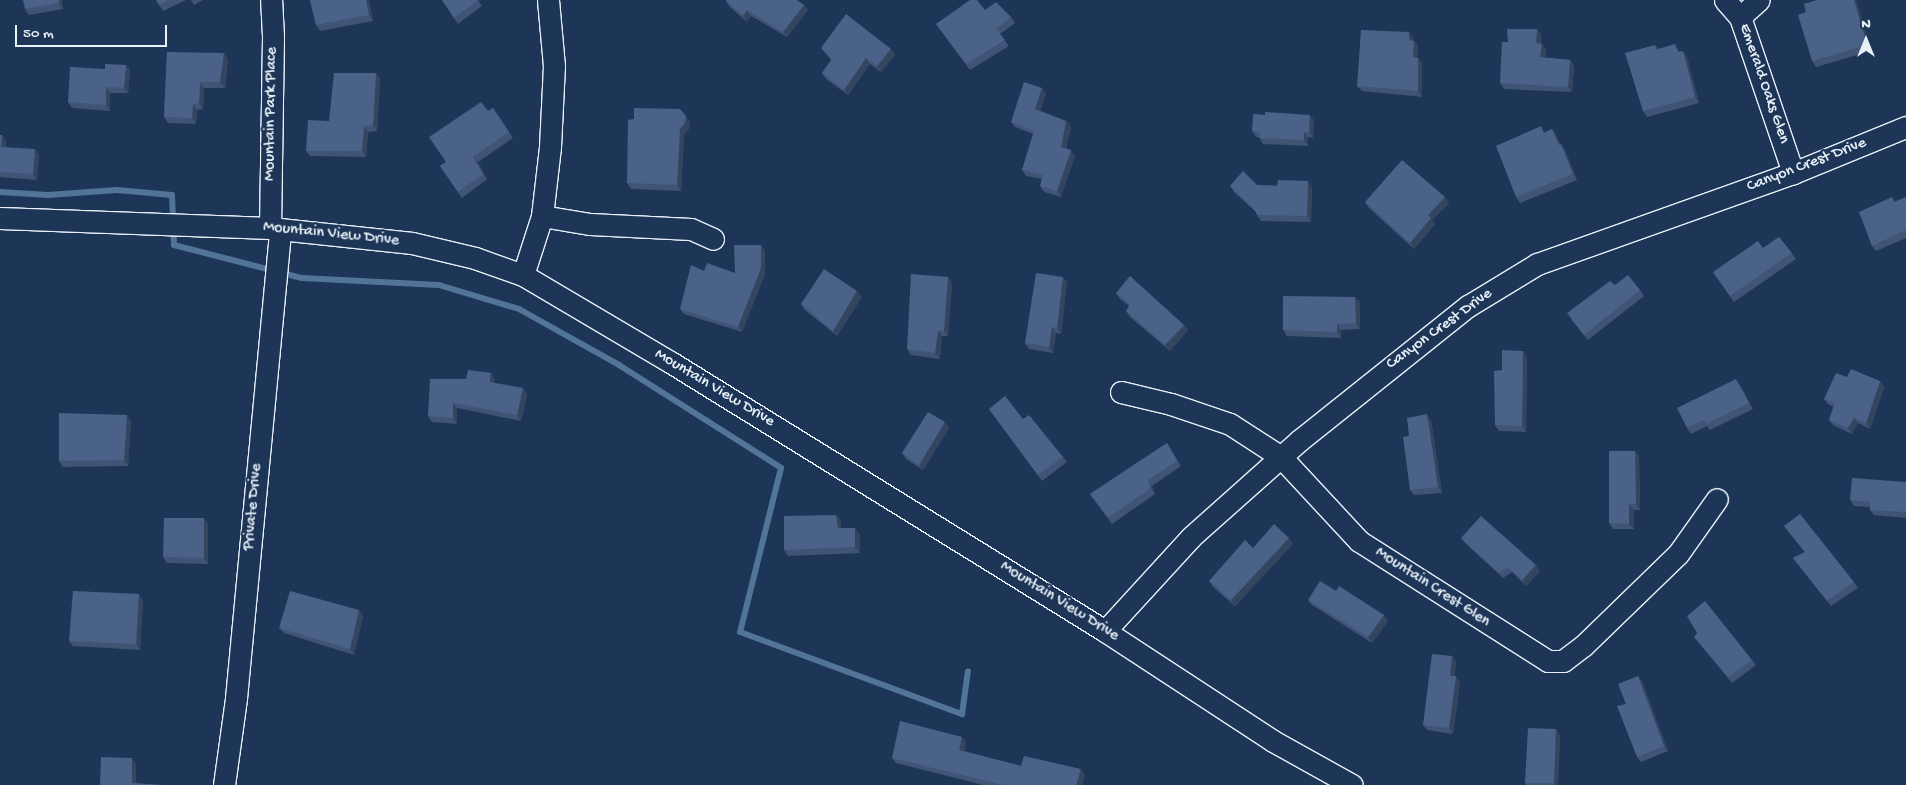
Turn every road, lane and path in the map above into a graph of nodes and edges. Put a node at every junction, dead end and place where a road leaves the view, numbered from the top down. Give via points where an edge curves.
1 (271, 0) edge
2 (548, 0) edge
3 (1725, 0) edge
4 (1759, 0) edge
5 (1740, 17) junction
6 (1906, 127) edge
7 (1793, 172) junction
8 (542, 216) junction
9 (0, 218) edge
10 (275, 228) junction
11 (713, 239) dead end
12 (523, 275) junction
13 (1121, 392) dead end
14 (1281, 457) junction
15 (1717, 499) dead end
16 (1105, 631) junction
17 (224, 785) edge
18 (1352, 785) edge

1 - 10 street, Mountain Park Place
2 - 8 street via 554,66
3 - 5 street, Emerald Oaks Glen
4 - 5 street
5 - 7 street, Emerald Oaks Glen
6 - 7 street, Canyon Crest Drive
7 - 14 street, Canyon Crest Drive via 1537,264 1468,306
8 - 11 street via 590,224 691,229
8 - 12 street
9 - 10 street, Mountain View Drive
10 - 12 street, Mountain View Drive via 412,243 475,258
10 - 17 street, Private Drive via 236,698
12 - 16 street, Mountain View Drive via 680,368
13 - 14 street, Mountain Crest Glen via 1171,404 1230,424
14 - 15 street, Mountain Crest Glen via 1359,541 1548,661 1564,661 1583,646 1678,554
14 - 16 street, Canyon Crest Drive via 1191,537
16 - 18 street, Mountain View Drive via 1273,742

